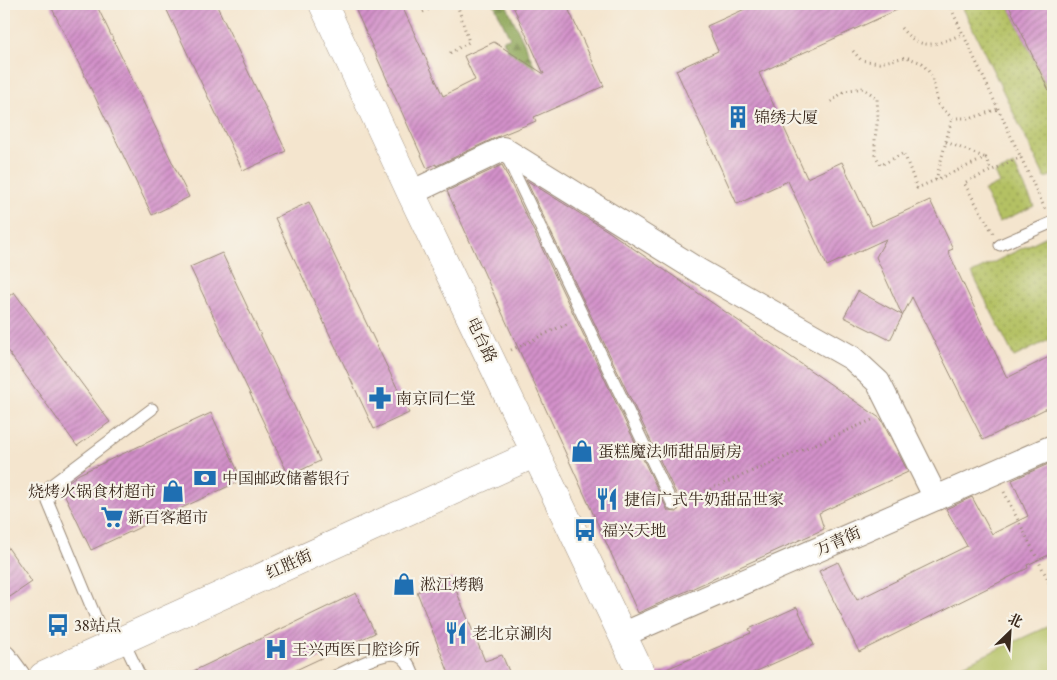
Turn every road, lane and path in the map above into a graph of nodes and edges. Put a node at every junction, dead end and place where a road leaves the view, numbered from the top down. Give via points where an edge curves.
1 (323, 4) edge
2 (440, 4) edge
3 (457, 4) edge
4 (949, 4) edge
5 (423, 12) dead end
6 (901, 28) dead end
7 (963, 34) junction
8 (853, 51) dead end
9 (450, 53) dead end
10 (831, 102) dead end
11 (998, 110) junction
12 (952, 118) junction
13 (946, 142) junction
14 (503, 149) junction
15 (1020, 157) junction
16 (986, 158) junction
17 (990, 171) junction
18 (936, 180) junction
19 (411, 193) junction
20 (1052, 223) edge
21 (1000, 245) joint
22 (584, 317) junction
23 (491, 359) junction
24 (152, 409) dead end
25 (876, 418) dead end
26 (1053, 447) edge
27 (536, 453) junction
28 (994, 473) junction
29 (936, 498) junction
30 (673, 505) joint
31 (1053, 590) edge
32 (622, 635) junction
33 (115, 643) junction
34 (4, 657) edge
35 (18, 676) edge
36 (43, 676) edge
37 (140, 676) edge
38 (335, 676) edge
39 (414, 676) edge
40 (642, 676) edge

1 - 19 street, 电台路
2 - 5 path
3 - 9 path via 469,42
4 - 7 path
6 - 7 path via 910,39 928,45
7 - 11 path
8 - 12 path via 861,60 879,63 906,57 922,63 932,76 938,104
10 - 18 path via 844,91 863,88 877,98 875,155 881,165 904,153 917,188
11 - 12 path via 972,118
11 - 15 path
12 - 13 path
13 - 16 path
13 - 18 path
14 - 19 street
14 - 22 lane
14 - 29 street via 699,271 852,358 878,382
15 - 17 path
15 - 20 path
16 - 17 path
16 - 18 path
17 - 21 path via 964,183
19 - 23 street, 电台路
20 - 21 lane
22 - 23 path
22 - 30 lane
23 - 27 street, 电台路
24 - 33 lane via 50,486 48,502
25 - 30 path
26 - 28 street, 万青街
27 - 32 street, 电台路
27 - 33 street, 红胜街
28 - 29 street, 万青街
28 - 31 path
29 - 32 street, 万青街
32 - 40 street, 电台路
33 - 36 street, 红胜街
33 - 37 lane
34 - 35 street
38 - 39 lane via 384,655 397,655 410,665

